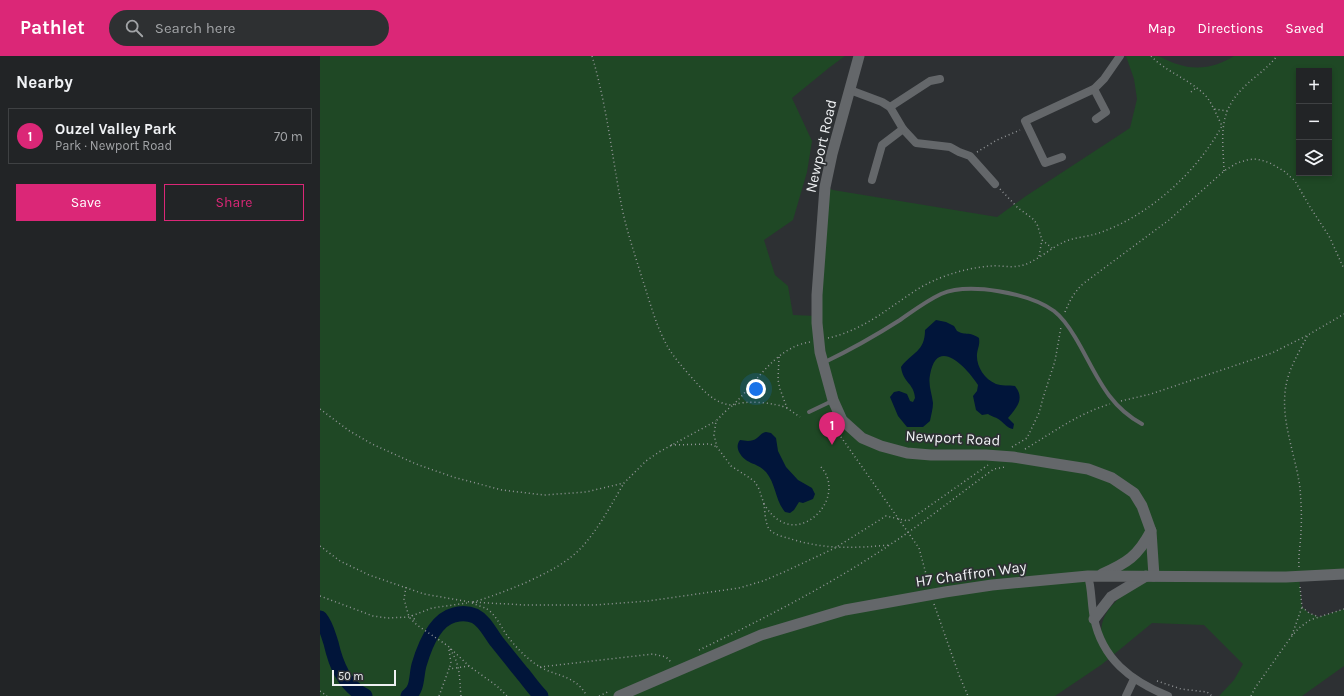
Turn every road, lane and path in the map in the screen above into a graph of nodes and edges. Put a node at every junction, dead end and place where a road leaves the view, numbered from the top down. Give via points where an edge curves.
1 (592, 56) edge
2 (859, 56) edge
3 (1120, 56) edge
4 (1151, 56) edge
5 (1277, 56) edge
6 (940, 79) dead end
7 (1196, 88) junction
8 (1094, 89) junction
9 (850, 90) junction
10 (1191, 92) dead end
11 (890, 107) junction
12 (1214, 109) junction
13 (1227, 111) junction
14 (1096, 119) dead end
15 (1222, 126) junction
16 (1028, 127) junction
17 (903, 130) junction
18 (970, 156) junction
19 (1062, 157) dead end
20 (1224, 171) junction
21 (872, 180) dead end
22 (995, 184) joint
23 (1042, 240) junction
24 (1052, 248) junction
25 (1038, 257) junction
26 (1344, 269) edge
27 (1344, 314) edge
28 (1063, 319) junction
29 (1308, 336) junction
30 (818, 340) junction
31 (779, 357) junction
32 (823, 363) junction
33 (832, 400) junction
34 (1115, 403) junction
35 (734, 405) junction
36 (787, 408) junction
37 (320, 409) edge
38 (809, 412) dead end
39 (800, 417) dead end
40 (716, 421) junction
41 (832, 423) dead end
42 (1142, 424) dead end
43 (670, 445) junction
44 (717, 447) junction
45 (1000, 456) junction
46 (1013, 457) junction
47 (821, 467) dead end
48 (624, 483) junction
49 (764, 504) junction
50 (901, 520) junction
51 (1151, 531) junction
52 (909, 532) junction
53 (890, 545) junction
54 (320, 546) edge
55 (835, 548) junction
56 (1299, 570) dead end
57 (1344, 574) edge
58 (1093, 575) junction
59 (1150, 576) junction
60 (1300, 582) dead end
61 (930, 587) dead end
62 (406, 588) junction
63 (320, 596) edge
64 (933, 600) dead end
65 (470, 602) junction
66 (1302, 607) junction
67 (1344, 609) edge
68 (412, 615) junction
69 (1319, 616) junction
70 (409, 617) junction
71 (1094, 619) junction
72 (417, 624) junction
73 (1291, 637) junction
74 (448, 646) junction
75 (694, 653) dead end
76 (672, 663) dead end
77 (469, 666) junction
78 (540, 667) junction
79 (459, 668) junction
80 (449, 669) junction
81 (1134, 679) junction
82 (1154, 680) dead end
83 (320, 692) edge
84 (616, 693) edge
85 (327, 696) edge
86 (439, 696) edge
87 (461, 696) edge
88 (507, 696) edge
89 (587, 696) edge
90 (599, 696) edge
91 (968, 696) edge
92 (1126, 696) edge
93 (1168, 696) edge
94 (1212, 696) edge
95 (1251, 696) edge

1 - 35 path via 604,103 623,209 658,327 670,350 699,386 720,403
2 - 9 street, Newport Road
3 - 8 street via 1104,80
4 - 7 path
5 - 13 path via 1269,67 1234,97
6 - 11 street via 930,81
7 - 10 path
7 - 12 path via 1206,96
8 - 14 street via 1106,112
8 - 16 street via 1025,121
9 - 11 street
9 - 30 street, Newport Road via 825,187 817,295
11 - 17 street
12 - 13 path
12 - 15 path
13 - 15 path
15 - 20 path
15 - 24 path via 1188,172 1170,190 1147,207 1120,224 1097,234 1076,238
16 - 18 path via 997,140
16 - 19 street via 1045,164
17 - 18 street via 916,143 950,147
17 - 21 street via 882,145
18 - 22 street
20 - 26 path via 1237,163 1254,159 1270,163 1290,175 1329,236
20 - 28 path via 1169,220 1076,290
22 - 23 path via 1018,208 1032,218 1037,224
23 - 24 path
23 - 25 path
24 - 25 path
25 - 30 path via 1018,267 984,266 934,280 863,324 837,336
27 - 29 path
28 - 32 lane via 1043,304 1029,298 994,291 957,290 924,303 860,345
28 - 34 lane
28 - 45 path via 1055,361 1039,413 1027,438
29 - 34 path via 1253,360 1151,394
29 - 56 path via 1295,359 1285,393 1286,421 1300,493
30 - 31 path via 793,347
30 - 32 street, Newport Road
31 - 35 path
31 - 36 path via 778,380
32 - 33 street, Newport Road
33 - 38 lane
33 - 45 street, Newport Road via 842,420 862,438 881,446 907,453
34 - 42 lane
34 - 46 path via 1070,421
35 - 36 path via 762,402
35 - 40 path
36 - 39 path
37 - 48 path via 348,430 392,454 453,477 502,490 544,495 571,494
40 - 43 path
40 - 44 path via 714,435
41 - 50 path
43 - 44 path via 710,444
43 - 48 path via 646,462
44 - 49 path via 731,466 755,482
45 - 46 street, Newport Road
45 - 50 path via 908,522
46 - 51 street, Newport Road via 1088,469 1112,478 1134,493
46 - 52 path via 1007,466 994,469
47 - 49 path via 828,478 829,493 825,506 808,520 800,524 786,524 774,517
48 - 65 path via 597,528 582,547 567,560 546,574 504,592
49 - 55 path via 766,522 773,532 816,546
50 - 52 path
50 - 55 path via 886,516
51 - 58 street via 1132,558 1119,566
51 - 59 street, Newport Road
52 - 53 path
52 - 61 path via 919,548
53 - 55 path
53 - 75 path via 758,622
54 - 62 path via 340,561 368,575
55 - 65 path via 784,572 739,588 648,601 595,605
57 - 59 street, H7 Chaffron Way via 1286,577
58 - 59 street, H7 Chaffron Way
58 - 71 street via 1090,582
58 - 84 street, H7 Chaffron Way via 1000,584 845,610 761,635
59 - 71 street via 1111,597
60 - 66 path
62 - 65 path via 424,594
62 - 70 path via 404,599
63 - 70 path via 373,616
64 - 91 path via 958,675
65 - 68 path via 432,608
65 - 78 path via 488,610 512,642
66 - 69 path via 1309,613
66 - 73 path
67 - 69 path
68 - 70 path
68 - 72 path
69 - 73 path via 1299,628
70 - 72 path
71 - 81 street via 1100,641 1110,657
72 - 74 path
73 - 95 path
74 - 77 path
74 - 79 path
74 - 80 path via 451,656
76 - 78 path via 666,657 653,654
77 - 79 path
77 - 88 path
78 - 89 path via 572,679
79 - 80 path
79 - 87 path
80 - 86 path
81 - 92 street
81 - 93 street
82 - 94 path via 1181,689 1207,692
83 - 85 path
84 - 90 path

